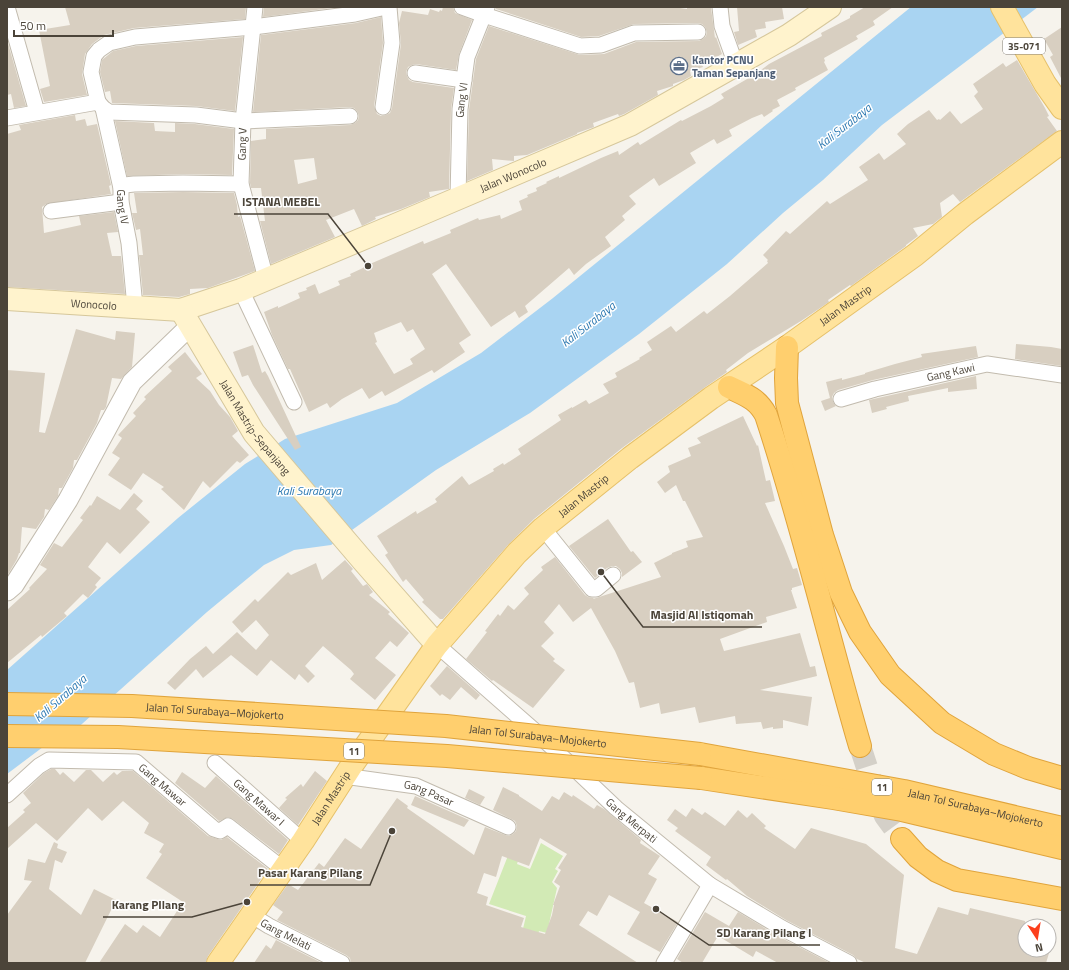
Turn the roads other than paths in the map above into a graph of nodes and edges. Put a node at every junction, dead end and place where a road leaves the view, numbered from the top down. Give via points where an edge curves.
1 (7, 7) edge
2 (255, 7) edge
3 (386, 7) edge
4 (389, 7) edge
5 (462, 7) edge
6 (720, 7) edge
7 (829, 7) edge
8 (1002, 7) edge
9 (486, 11) edge
10 (253, 27) junction
11 (698, 32) dead end
12 (736, 65) junction
13 (415, 73) dead end
14 (464, 80) junction
15 (100, 106) junction
16 (383, 107) dead end
17 (1062, 108) edge
18 (37, 112) junction
19 (350, 116) dead end
20 (7, 118) edge
21 (243, 121) junction
22 (1062, 142) edge
23 (241, 184) junction
24 (121, 195) junction
25 (458, 198) junction
26 (51, 211) dead end
27 (266, 279) junction
28 (242, 290) junction
29 (7, 299) edge
30 (135, 307) junction
31 (186, 317) junction
32 (787, 347) junction
33 (1062, 375) edge
34 (729, 387) junction
35 (841, 399) dead end
36 (294, 402) dead end
37 (543, 528) junction
38 (613, 575) dead end
39 (7, 591) edge
40 (437, 645) junction
41 (7, 704) edge
42 (7, 736) edge
43 (860, 746) tunnel mouth
44 (215, 763) dead end
45 (344, 776) junction
46 (1062, 778) edge
47 (7, 795) edge
48 (508, 827) dead end
49 (1062, 828) edge
50 (902, 839) tunnel mouth
51 (303, 841) junction
52 (1062, 848) edge
53 (283, 869) junction
54 (710, 885) junction
55 (1062, 899) edge
56 (251, 915) junction
57 (218, 963) edge
58 (342, 963) edge
59 (664, 963) edge
60 (849, 963) edge

1 - 18 street
2 - 10 street, Gang V
3 - 10 street, Gang IV via 355,14
4 - 16 street via 392,43
5 - 9 street
6 - 12 street via 722,26
7 - 12 main road, Jalan Wonocolo via 789,35
8 - 17 main road, 35-071 via 1045,84
9 - 11 street via 580,46 601,45 634,33
9 - 14 street, Gang VI via 467,57
10 - 15 street, Gang IV via 135,37 109,44 94,56 92,72
10 - 21 street, Gang V
12 - 25 main road, Jalan Wonocolo via 630,125
13 - 14 street
14 - 25 street, Gang VI via 460,110
15 - 18 street
15 - 21 street via 109,112 196,115
15 - 24 street, Gang IV
18 - 20 street
19 - 21 street
21 - 23 street, Gang V
22 - 32 main road, Jalan Mastrip via 965,214 915,255
23 - 24 street via 134,184 125,185
23 - 27 street, Gang V
24 - 26 street
24 - 30 street, Gang IV
25 - 27 main road, Jalan Wonocolo
27 - 28 main road, Jalan Wonocolo
28 - 31 main road, Jalan Wonocolo
28 - 36 street
29 - 30 main road, Wonocolo
30 - 31 main road, Wonocolo
31 - 39 street via 132,382 68,500 14,585
31 - 40 main road, Jalan Mastrip-Sepanjang via 254,433
32 - 34 main road, Jalan Mastrip
32 - 46 highway via 787,403 840,593 860,632 890,675 942,723 994,754
33 - 35 street, Gang Kawi via 987,364
34 - 37 main road, Jalan Mastrip via 630,458
34 - 43 highway via 755,399 766,415 782,461
37 - 38 street via 592,589 596,589
37 - 40 main road, Jalan Mastrip via 517,553
40 - 45 main road, Jalan Mastrip
40 - 54 street, Gang Merpati via 537,733 616,808
41 - 49 highway, Jalan Tol Surabaya–Mojokerto / 11, bridge via 132,706 446,726 700,754 904,791
42 - 52 highway, Jalan Tol Surabaya–Mojokerto / 11, bridge via 118,737 447,756 701,778 902,810
44 - 51 street, Gang Mawar I
45 - 48 street, Gang Pasar via 416,786
45 - 51 main road, Jalan Mastrip
47 - 53 street, Gang Mawar via 49,760 136,762 214,829 220,830 228,826
50 - 55 highway via 918,857 937,871 957,880
51 - 53 main road, Jalan Mastrip
53 - 56 main road, Jalan Mastrip
54 - 59 street
54 - 60 street, Gang Merpati via 782,928
56 - 57 main road, Jalan Mastrip
56 - 58 street, Gang Melati

